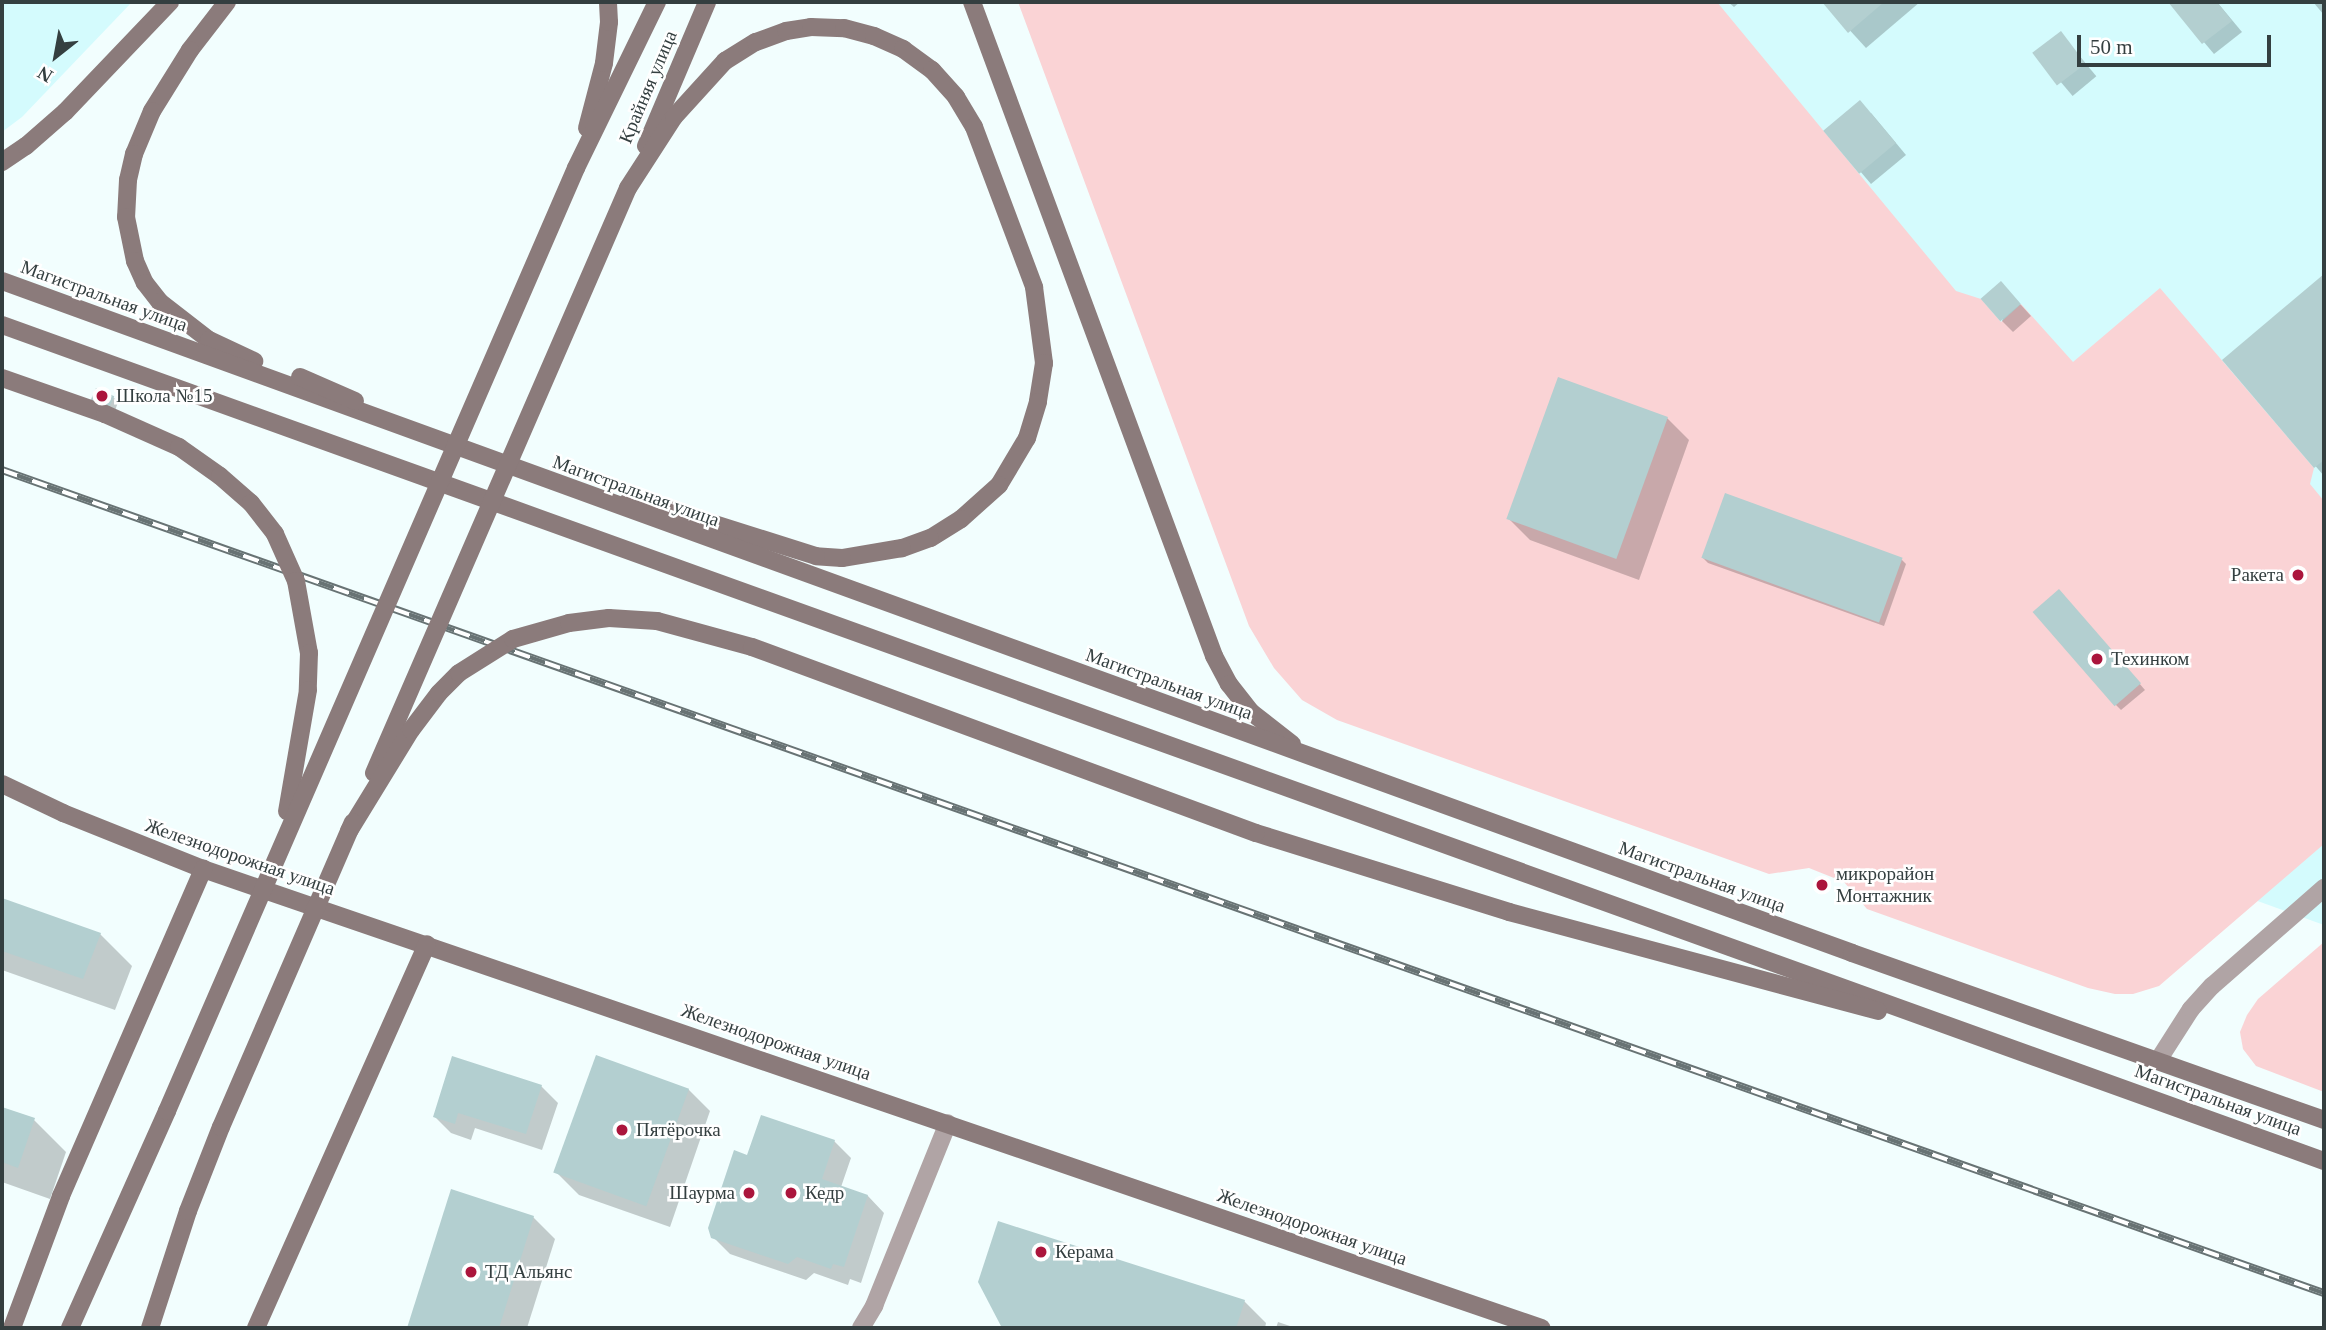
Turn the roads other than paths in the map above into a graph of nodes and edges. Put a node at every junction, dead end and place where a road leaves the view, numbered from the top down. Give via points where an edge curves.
1 (170, 2) edge
2 (227, 2) edge
3 (608, 2) edge
4 (657, 2) edge
5 (706, 2) edge
6 (972, 2) edge
7 (2, 162) edge
8 (576, 169) junction
9 (628, 188) junction
10 (2, 281) edge
11 (2, 325) edge
12 (2, 378) edge
13 (416, 433) junction
14 (560, 486) junction
15 (1319, 760) junction
16 (2, 783) edge
17 (349, 831) junction
18 (281, 843) junction
19 (203, 869) junction
20 (2324, 888) edge
21 (427, 944) junction
22 (1998, 1043) junction
23 (2159, 1059) junction
24 (2324, 1120) edge
25 (948, 1123) junction
26 (2324, 1161) edge
27 (12, 1328) edge
28 (70, 1328) edge
29 (150, 1328) edge
30 (256, 1328) edge
31 (861, 1328) edge
32 (1541, 1328) edge

1 - 7 main road via 65,112
2 - 13 main road via 165,86 141,135 126,200 135,261 160,302 209,340 334,390
3 - 8 main road via 604,63
4 - 8 main road, Крайняя улица
5 - 9 main road, Крайняя улица
6 - 15 main road via 1214,656 1251,712
8 - 18 main road, bridge
9 - 14 main road via 674,117 699,88 725,61 756,42 799,29 844,28 903,49 932,70 956,97 979,139 1034,287 1044,363 1038,402 1014,464 983,503 930,538 866,555 816,556 667,509
9 - 17 main road, bridge
10 - 13 main road, Магистральная улица
11 - 22 main road, Магистральная улица
12 - 18 main road, bridge via 105,414 179,447 251,503 275,534 296,581 309,653 301,738
13 - 14 main road, Магистральная улица
14 - 15 main road, Магистральная улица
15 - 23 main road, Магистральная улица
16 - 19 main road, Железнодорожная улица via 63,813
17 - 22 main road, bridge via 411,730 459,673 513,639 569,623 609,618 657,621 752,647 1256,833 1509,912
17 - 29 main road, bridge via 221,1127
18 - 28 main road, bridge
19 - 21 main road, Железнодорожная улица
19 - 27 main road via 61,1196
20 - 23 street via 2212,986
21 - 25 main road, Железнодорожная улица
21 - 30 main road
22 - 26 main road, Магистральная улица
23 - 24 main road, Магистральная улица
25 - 31 street
25 - 32 main road, Железнодорожная улица

